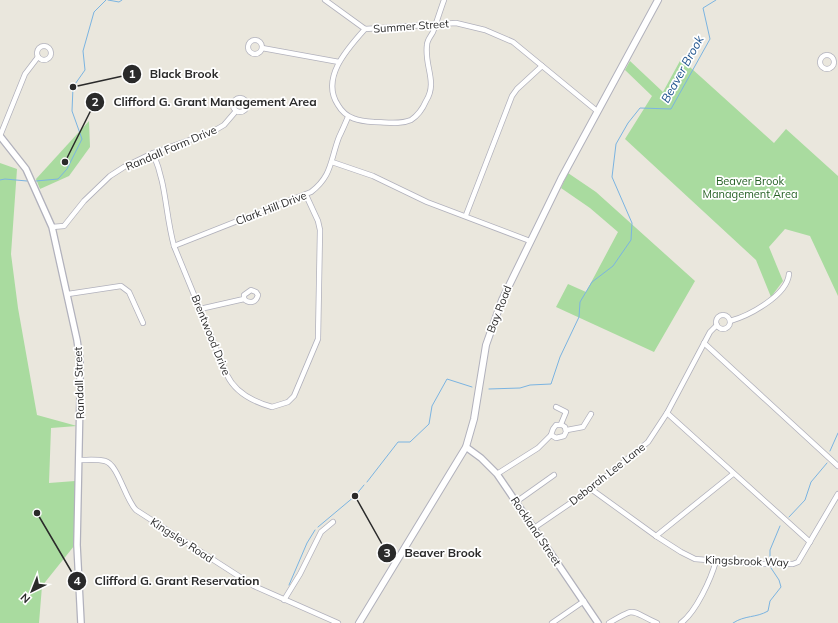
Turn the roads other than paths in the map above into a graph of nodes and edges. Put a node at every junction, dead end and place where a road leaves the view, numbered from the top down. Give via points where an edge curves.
1 (325, 0) edge
2 (444, 0) edge
3 (658, 0) edge
4 (436, 24) junction
5 (365, 29) junction
6 (262, 48) dead end
7 (38, 57) dead end
8 (339, 62) junction
9 (542, 66) junction
10 (236, 111) dead end
11 (597, 111) junction
12 (348, 117) junction
13 (0, 136) edge
14 (153, 153) junction
15 (332, 162) junction
16 (306, 194) junction
17 (466, 215) junction
18 (52, 227) junction
19 (530, 241) junction
20 (174, 246) junction
21 (789, 274) dead end
22 (68, 294) junction
23 (244, 299) dead end
24 (200, 309) junction
25 (730, 321) junction
26 (143, 323) dead end
27 (717, 325) junction
28 (704, 343) junction
29 (556, 407) dead end
30 (666, 413) junction
31 (591, 414) dead end
32 (561, 424) junction
33 (567, 430) junction
34 (551, 434) junction
35 (466, 447) junction
36 (80, 460) junction
37 (838, 466) edge
38 (497, 474) junction
39 (733, 474) junction
40 (554, 475) dead end
41 (591, 489) junction
42 (838, 494) edge
43 (516, 502) junction
44 (333, 522) dead end
45 (534, 528) junction
46 (656, 536) junction
47 (810, 542) junction
48 (716, 561) junction
49 (284, 600) junction
50 (584, 601) junction
51 (81, 623) edge
52 (338, 623) edge
53 (359, 623) edge
54 (552, 623) edge
55 (598, 623) edge
56 (609, 623) edge
57 (657, 623) edge
58 (681, 623) edge

1 - 5 street, Summer Street
2 - 4 street
3 - 11 main road, Bay Road
4 - 5 street, Summer Street
4 - 9 street, Summer Street via 456,23 485,30 513,42
4 - 12 street via 426,48 432,87 416,116 396,122 366,121
5 - 8 street
6 - 8 street
7 - 13 street via 25,74
8 - 12 street via 332,85 333,94 338,106
9 - 11 street, Summer Street
9 - 17 street via 517,88 512,96
10 - 14 street, Randall Farm Drive via 224,125 212,132
11 - 19 main road, Bay Road
12 - 15 street, Clark Hill Drive
13 - 18 street, Randall Street via 26,169
14 - 18 street, Randall Farm Drive via 110,176 84,201 64,226
14 - 20 street, Brentwood Drive via 164,185 169,228
15 - 16 street, Clark Hill Drive via 324,180
15 - 17 street via 373,176 428,202
16 - 20 street, Clark Hill Drive
16 - 24 street, Brentwood Drive via 320,230 318,339 298,388 288,402 272,407 264,405 231,385
17 - 19 street
18 - 22 street, Randall Street
19 - 35 main road, Bay Road via 492,323 474,419
20 - 24 street, Brentwood Drive
21 - 25 street, Deborah Lee Lane via 785,285 771,300
22 - 26 street via 121,286 129,292
22 - 36 street, Randall Street via 80,360
23 - 24 street
25 - 27 street, Deborah Lee Lane via 724,328
25 - 27 street, Deborah Lee Lane via 727,316 720,315
27 - 28 street, Deborah Lee Lane
28 - 30 street, Deborah Lee Lane
28 - 37 street
29 - 32 street via 566,412
30 - 39 street
30 - 41 street, Deborah Lee Lane via 648,442
31 - 33 street via 583,427
32 - 33 street
32 - 34 street via 555,426
33 - 34 street via 565,435 560,437 556,438
34 - 38 street via 538,448
35 - 38 street, Rockland Street
35 - 53 main road, Bay Road
36 - 49 street, Kingsley Road via 103,460 113,466 128,500 136,510 254,586
36 - 51 street, Randall Street via 77,545
38 - 43 street, Rockland Street
39 - 46 street
39 - 47 street
40 - 43 street
41 - 45 street, Deborah Lee Lane
41 - 46 street, Kingsbrook Way
42 - 47 street, Kingsbrook Way
43 - 45 street, Rockland Street
44 - 49 street via 321,532
45 - 50 street, Rockland Street
46 - 48 street, Kingsbrook Way via 688,556
47 - 48 street, Kingsbrook Way via 798,562 793,564
48 - 58 street via 702,594 686,620
49 - 52 street, Kingsley Road
50 - 54 street
50 - 55 street, Rockland Street
56 - 57 street via 634,611

